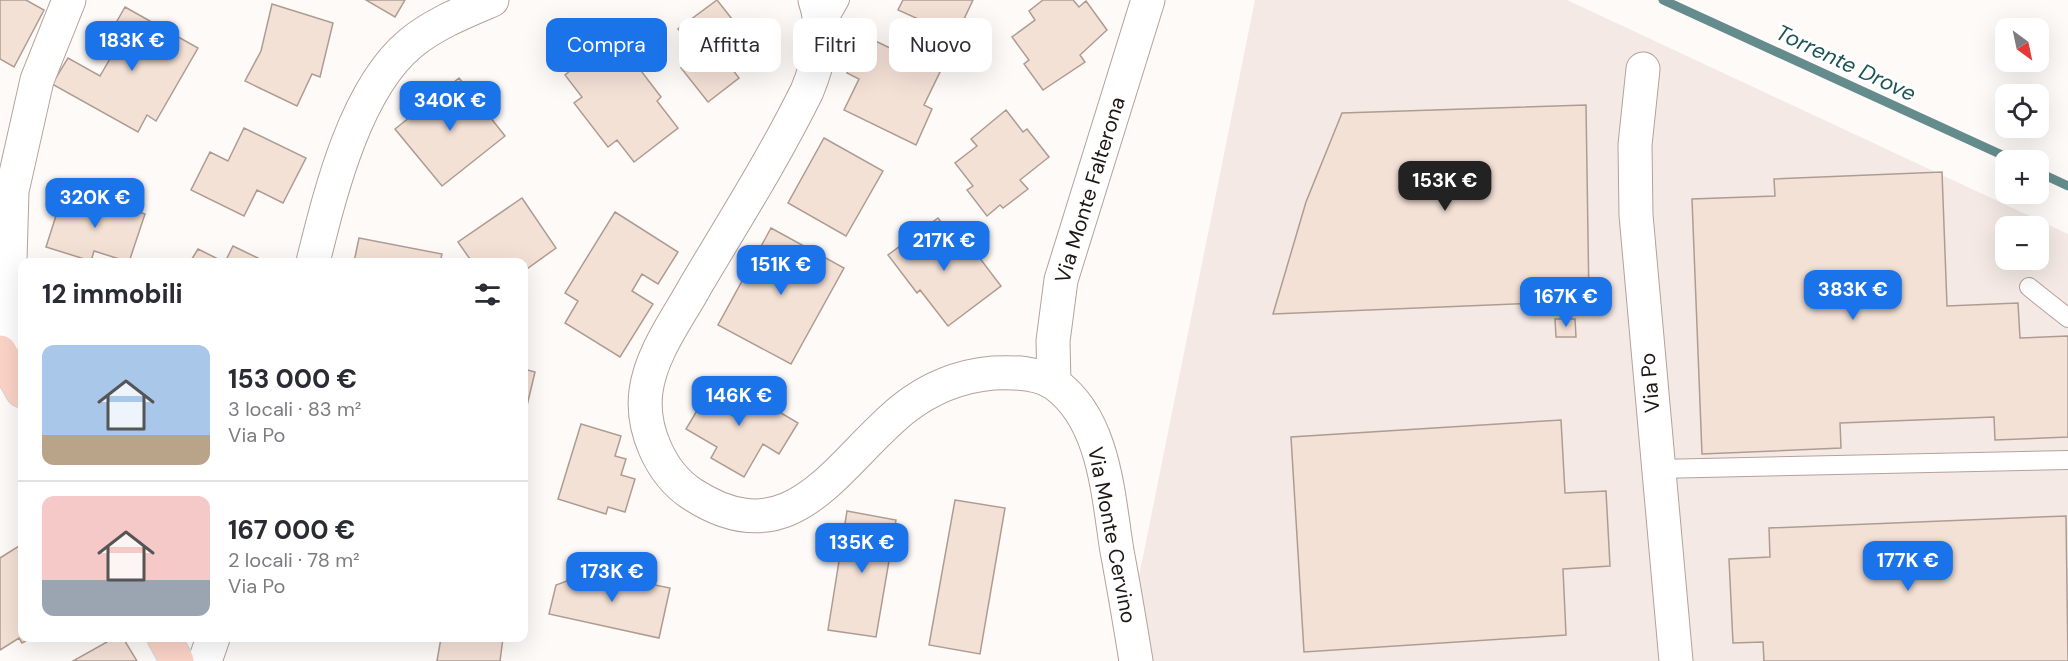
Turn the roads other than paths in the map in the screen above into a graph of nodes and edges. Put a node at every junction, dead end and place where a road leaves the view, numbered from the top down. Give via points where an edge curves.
1 (69, 0) edge
2 (492, 0) edge
3 (815, 0) edge
4 (840, 0) edge
5 (1148, 0) edge
6 (819, 18) edge
7 (830, 18) edge
8 (1643, 69) dead end
9 (814, 72) edge
10 (6, 202) edge
11 (314, 258) edge
12 (2029, 287) dead end
13 (2068, 318) edge
14 (10, 370) edge
15 (1054, 383) junction
16 (2068, 460) edge
17 (1658, 469) junction
18 (166, 642) edge
19 (212, 642) edge
20 (177, 661) edge
21 (205, 661) edge
22 (1136, 661) edge
23 (1676, 661) edge

1 - 10 street via 37,80
2 - 11 street via 425,33 380,78 345,152
3 - 6 street
4 - 7 lane
5 - 15 street, Via Monte Falterona via 1061,280 1053,341
8 - 17 street, Via Po via 1635,186
9 - 15 street via 800,106 670,331 650,375 646,418 667,468 688,491 712,505 742,514 779,513 820,490 894,417 936,388 962,378 1001,373 1033,375
10 - 14 street
12 - 13 lane
15 - 22 street, Via Monte Cervino via 1081,412 1101,461
16 - 17 lane
17 - 23 street, Via Po
18 - 20 main road
19 - 21 street

